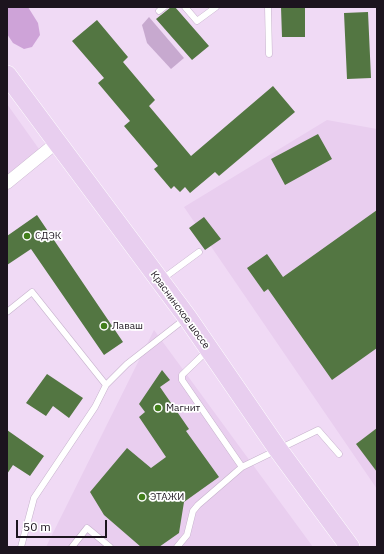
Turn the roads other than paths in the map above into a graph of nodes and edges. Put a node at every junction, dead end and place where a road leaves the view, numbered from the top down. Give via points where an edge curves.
1 (185, 7) edge
2 (216, 7) edge
3 (268, 7) edge
4 (269, 54) dead end
5 (7, 74) edge
6 (56, 143) junction
7 (7, 183) edge
8 (199, 252) dead end
9 (160, 281) junction
10 (7, 312) edge
11 (187, 317) junction
12 (209, 348) junction
13 (106, 385) junction
14 (277, 448) junction
15 (340, 454) dead end
16 (242, 467) junction
17 (22, 547) edge
18 (72, 547) edge
19 (110, 547) edge
20 (177, 547) edge
21 (350, 547) edge

1 - 2 lane via 197,21
3 - 4 lane
5 - 6 main road, Краснинское шоссе
6 - 7 street
6 - 9 main road, Краснинское шоссе
8 - 9 lane
9 - 11 main road, Краснинское шоссе
10 - 13 lane via 32,292
11 - 12 main road, Краснинское шоссе
11 - 13 lane via 127,364
12 - 14 main road, Краснинское шоссе
12 - 16 lane via 182,375 182,380
13 - 17 lane via 95,407 34,498
14 - 15 lane via 318,430
14 - 16 lane
14 - 21 main road, Краснинское шоссе
16 - 20 lane via 193,511 186,536
18 - 19 lane via 87,528

